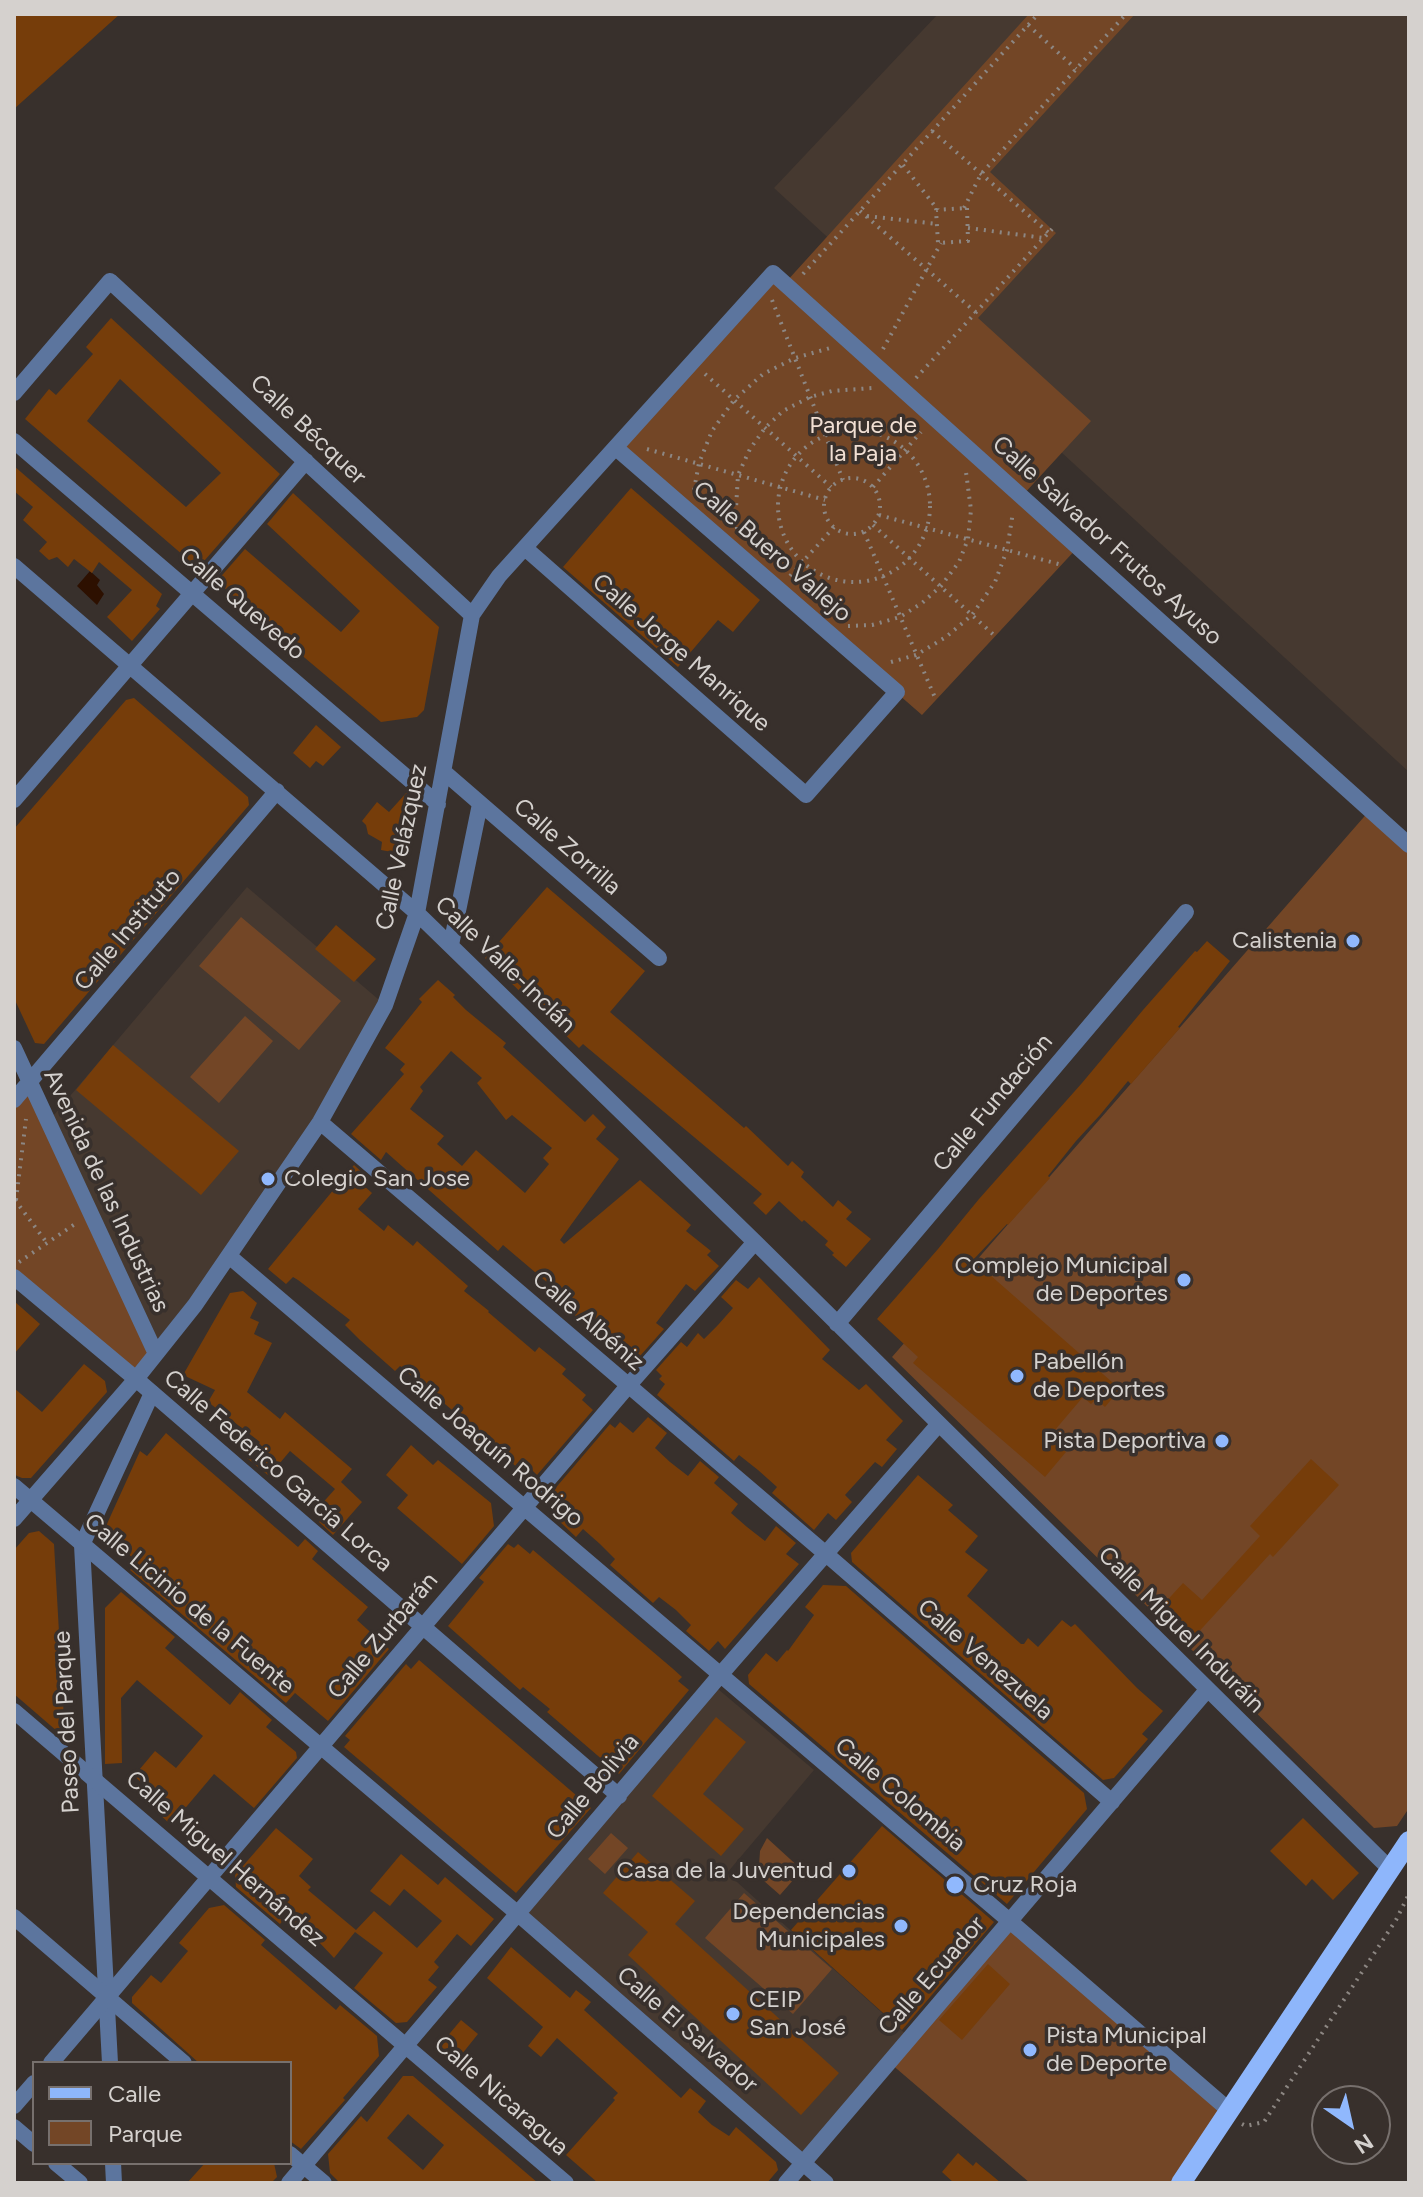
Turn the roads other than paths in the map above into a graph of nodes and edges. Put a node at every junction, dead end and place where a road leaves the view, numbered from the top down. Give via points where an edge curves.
1 (769, 278) joint
2 (14, 393) edge
3 (14, 441) edge
4 (619, 445) junction
5 (306, 461) junction
6 (525, 548) junction
7 (14, 566) edge
8 (193, 593) junction
9 (472, 615) junction
10 (130, 664) junction
11 (897, 692) joint
12 (444, 772) junction
13 (277, 791) junction
14 (14, 800) edge
15 (438, 804) junction
16 (480, 804) junction
17 (1409, 845) edge
18 (1186, 912) dead end
19 (417, 913) junction
20 (451, 945) junction
21 (659, 958) dead end
22 (14, 1048) edge
23 (30, 1083) junction
24 (14, 1100) edge
25 (320, 1122) junction
26 (755, 1242) junction
27 (229, 1256) junction
28 (14, 1277) edge
29 (837, 1324) junction
30 (156, 1354) junction
31 (136, 1379) junction
32 (628, 1386) junction
33 (152, 1393) junction
34 (938, 1425) junction
35 (14, 1486) edge
36 (31, 1500) junction
37 (525, 1508) junction
38 (14, 1519) edge
39 (82, 1545) junction
40 (826, 1554) junction
41 (422, 1627) junction
42 (721, 1674) junction
43 (1207, 1690) junction
44 (14, 1711) edge
45 (321, 1747) junction
46 (93, 1777) junction
47 (619, 1796) junction
48 (1112, 1802) junction
49 (1409, 1841) edge
50 (1390, 1869) junction
51 (209, 1878) junction
52 (517, 1913) junction
53 (14, 1917) edge
54 (1010, 1921) junction
55 (107, 1997) junction
56 (405, 2045) junction
57 (53, 2061) edge
58 (110, 2061) edge
59 (182, 2061) edge
60 (32, 2085) edge
61 (14, 2106) edge
62 (1228, 2114) junction
63 (14, 2127) edge
64 (32, 2142) edge
65 (292, 2156) edge
66 (803, 2163) junction
67 (58, 2165) edge
68 (304, 2166) junction
69 (80, 2183) edge
70 (289, 2183) edge
71 (324, 2183) edge
72 (566, 2183) edge
73 (786, 2183) edge
74 (826, 2183) edge
75 (1181, 2183) edge

1 - 4 street, Calle Velázquez
1 - 17 street, Calle Salvador Frutos Ayuso via 790,287
2 - 5 street, Calle Bécquer via 110,281
3 - 8 street, Calle Quevedo
4 - 6 street, Calle Velázquez
4 - 11 street, Calle Buero Vallejo
5 - 8 street
5 - 9 street, Calle Bécquer
6 - 9 street, Calle Velázquez
6 - 11 street, Calle Jorge Manrique via 806,795
7 - 10 street, Calle Valle-Inclán
8 - 10 street
8 - 15 street, Calle Quevedo
9 - 12 street, Calle Velázquez
10 - 13 street, Calle Valle-Inclán
10 - 14 street
12 - 15 street, Calle Velázquez
12 - 16 street, Calle Zorrilla
13 - 19 street, Calle Valle-Inclán
13 - 23 street, Calle Instituto
15 - 19 street, Calle Velázquez
16 - 20 street
16 - 21 street, Calle Zorrilla
18 - 29 street, Calle Fundación
19 - 20 street, Calle Valle-Inclán
19 - 25 street, Calle Velázquez via 385,1005
20 - 26 street, Calle Valle-Inclán
22 - 23 street, Avenida de las Industrias
23 - 24 street, Calle Instituto
23 - 30 street, Avenida de las Industrias
25 - 27 street, Calle Velázquez
25 - 32 street, Calle Albéniz
26 - 29 street, Calle Valle-Inclán
26 - 32 street, Calle Zurbarán
27 - 30 street, Calle Velázquez
27 - 37 street, Calle Joaquín Rodrigo
28 - 31 street, Calle Federico García Lorca
29 - 34 street, Calle Valle-Inclán
30 - 31 street, Calle Velázquez
31 - 33 street, Calle Federico García Lorca
31 - 36 street, Calle Velázquez
32 - 37 street, Calle Zurbarán
32 - 40 street, Calle Albéniz
33 - 39 street, Paseo del Parque
33 - 41 street, Calle Federico García Lorca
34 - 40 street, Calle Bolivia
34 - 43 street, Calle Miguel Induráin
35 - 36 street, Calle Licinio de la Fuente
36 - 38 street, Calle Velázquez
36 - 39 street, Calle Licinio de la Fuente
37 - 41 street, Calle Zurbarán
37 - 42 street, Calle Joaquín Rodrigo
39 - 45 street, Calle Licinio de la Fuente
39 - 46 street, Paseo del Parque
40 - 42 street, Calle Bolivia
40 - 48 street, Calle Venezuela
41 - 45 street, Calle Zurbarán
41 - 47 street, Calle Federico García Lorca
42 - 47 street, Calle Bolivia
42 - 54 street, Calle Colombia
43 - 48 street, Calle Ecuador
43 - 50 street, Calle Miguel Induráin
44 - 46 street, Calle Miguel Hernández
45 - 51 street, Calle Zurbarán
45 - 52 street, Calle Licinio de la Fuente
46 - 51 street, Calle Miguel Hernández
46 - 55 street, Paseo del Parque
47 - 52 street, Calle Bolivia
48 - 54 street, Calle Ecuador
49 - 50 main road
50 - 62 main road
51 - 55 street, Calle Zurbarán
51 - 56 street, Calle Miguel Hernández
52 - 56 street, Calle Bolivia
52 - 66 street, Calle El Salvador
53 - 55 street
54 - 62 street, Calle Colombia
54 - 66 street, Calle Ecuador
55 - 57 street, Calle Zurbarán
55 - 58 street, Paseo del Parque
55 - 59 street
56 - 68 street, Calle Bolivia
56 - 72 street, Calle Nicaragua
60 - 61 street
62 - 75 main road
63 - 64 street
65 - 68 street
66 - 73 street, Calle Ecuador
66 - 74 street, Calle El Salvador
67 - 69 street
68 - 70 street, Calle Bolivia
68 - 71 street

